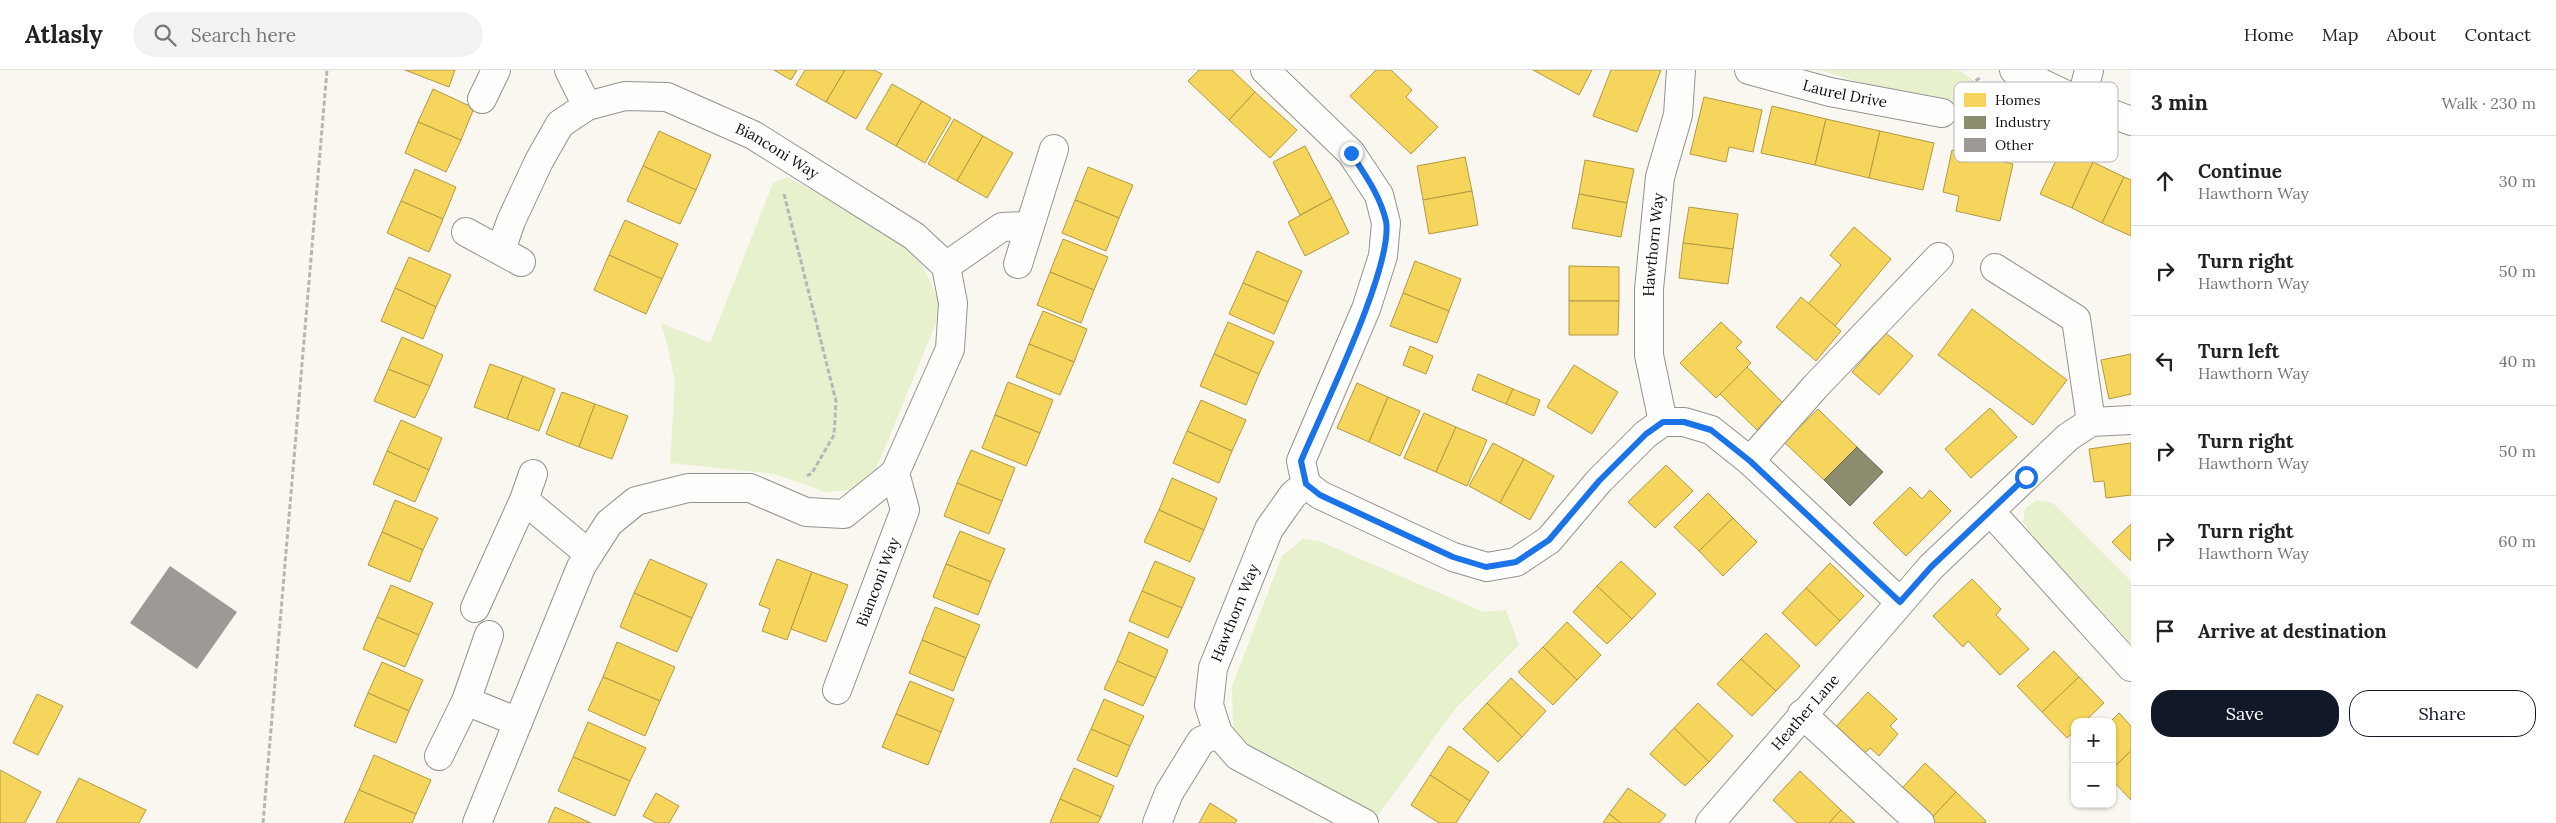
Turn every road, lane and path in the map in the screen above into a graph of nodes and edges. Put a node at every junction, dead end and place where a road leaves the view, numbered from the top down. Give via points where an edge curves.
1 (327, 70) edge
2 (496, 70) edge
3 (569, 70) edge
4 (1265, 70) edge
5 (1749, 70) edge
6 (2014, 70) edge
7 (1685, 72) edge
8 (2039, 82) edge
9 (482, 99) dead end
10 (588, 106) junction
11 (1942, 112) dead end
12 (2118, 116) edge
13 (2131, 121) edge
14 (773, 148) junction
15 (1054, 149) dead end
16 (1028, 226) junction
17 (466, 232) dead end
18 (1939, 257) dead end
19 (1018, 264) dead end
20 (946, 266) junction
21 (1995, 268) dead end
22 (2131, 420) edge
23 (1663, 422) junction
24 (2091, 422) junction
25 (1750, 461) junction
26 (895, 473) junction
27 (533, 474) dead end
28 (1306, 484) junction
29 (772, 497) junction
30 (524, 500) junction
31 (1990, 511) junction
32 (589, 554) junction
33 (1900, 602) junction
34 (475, 608) dead end
35 (489, 635) dead end
36 (2131, 668) edge
37 (837, 690) dead end
38 (466, 700) junction
39 (1802, 714) junction
40 (518, 722) junction
41 (1218, 733) junction
42 (439, 756) dead end
43 (263, 823) edge
44 (477, 823) edge
45 (1157, 823) edge
46 (1364, 823) edge
47 (1710, 823) edge
48 (1920, 823) edge

1 - 43 path
2 - 9 street
3 - 10 street
4 - 28 street via 1351,153 1378,195 1386,223 1382,256 1366,309 1301,461
5 - 11 street, Laurel Drive via 1830,92
6 - 8 street
7 - 23 street, Hawthorn Way via 1678,115 1660,177 1649,289 1649,355
10 - 14 street, Bianconi Way via 625,96 667,98 753,135
10 - 17 street, Bianconi Way via 560,124 539,161 511,221 511,256
12 - 13 street
14 - 20 street, Bianconi Way via 914,236
14 - 29 path via 836,401 834,435 812,473
15 - 16 street
16 - 19 street
16 - 20 street via 1002,227
18 - 25 street via 1815,387
20 - 26 street via 953,303 950,349
21 - 24 street via 2076,319
22 - 24 street
23 - 25 street via 1684,422 1711,430
23 - 28 street via 1646,434 1599,481 1549,540 1516,562 1486,567 1453,557 1320,495
24 - 31 street via 2068,438
25 - 33 street
26 - 29 street via 844,514 806,512
26 - 37 street, Bianconi Way via 905,510
27 - 30 street
28 - 41 street, Hawthorn Way via 1292,495 1269,529 1214,668 1209,704
29 - 32 street via 750,488 688,488 636,501 609,523
30 - 32 street
30 - 34 street
31 - 33 street via 1931,567
31 - 36 street
32 - 40 street
33 - 39 street, Heather Lane
35 - 38 street
38 - 40 street
38 - 42 street
39 - 47 street, Heather Lane
39 - 48 street
40 - 44 street
41 - 45 street via 1201,741 1169,793
41 - 46 street, Hawthorn Way via 1238,756

